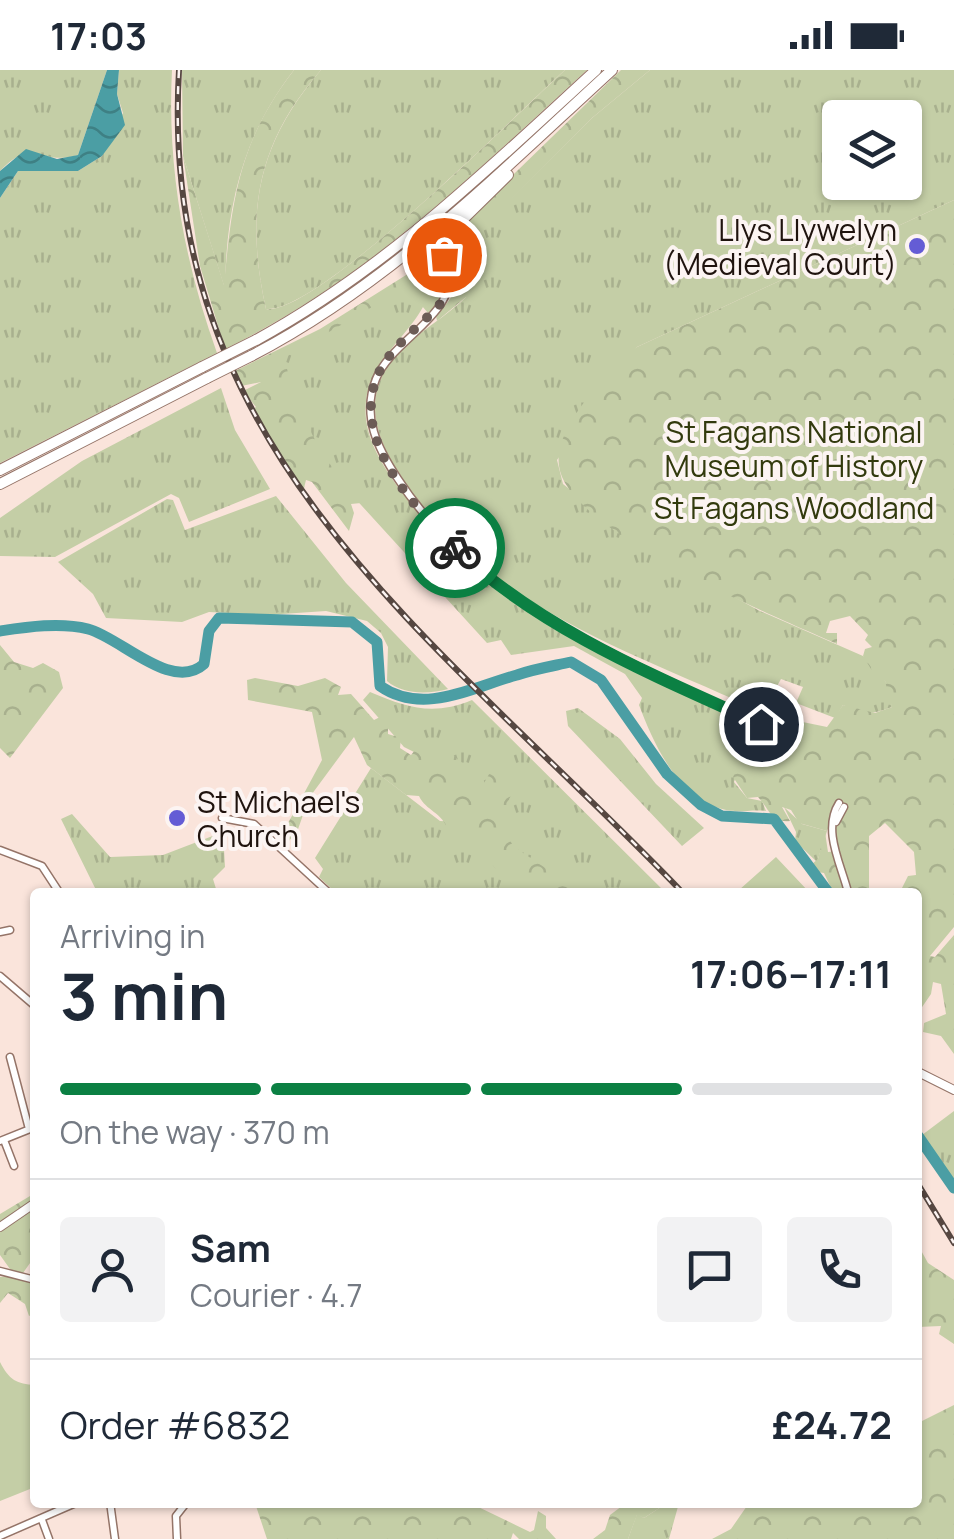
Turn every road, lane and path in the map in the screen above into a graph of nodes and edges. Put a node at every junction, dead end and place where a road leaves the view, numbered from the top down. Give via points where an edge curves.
1 (596, 70) edge
2 (610, 72) edge
3 (444, 262) junction
4 (288, 336) junction
5 (205, 372) junction
6 (0, 470) edge
7 (0, 484) edge
8 (761, 724) dead end
9 (842, 805) dead end
10 (222, 818) dead end
11 (1, 853) edge
12 (56, 888) edge
13 (324, 888) edge
14 (847, 888) edge
15 (10, 930) dead end
16 (0, 932) edge
17 (0, 976) edge
18 (30, 1002) edge
19 (10, 1057) dead end
20 (922, 1074) edge
21 (954, 1090) edge
22 (30, 1122) edge
23 (30, 1129) edge
24 (2, 1141) edge
25 (14, 1166) dead end
26 (30, 1206) edge
27 (0, 1227) edge
28 (0, 1271) edge
29 (30, 1279) edge
30 (66, 1508) edge
31 (111, 1508) edge
32 (182, 1508) edge
33 (42, 1520) junction
34 (0, 1536) edge
35 (49, 1539) edge
36 (115, 1539) edge
37 (177, 1539) edge

1 - 5 highway, bridge via 397,249 330,298
2 - 3 highway via 449,232
2 - 4 highway via 424,242
3 - 4 highway via 432,253 419,255 352,303
3 - 8 street via 448,295 389,356 371,395 376,440 404,488 460,552 521,601 603,649
4 - 5 highway, bridge
5 - 6 highway
5 - 7 highway
9 - 14 street via 835,852
10 - 13 street via 254,824
11 - 12 street via 42,866
15 - 16 street
17 - 18 street
19 - 22 street
20 - 21 street
23 - 24 street
24 - 25 street
26 - 27 street
28 - 29 street
30 - 33 street
31 - 36 street
32 - 37 street
33 - 34 street
33 - 35 street

